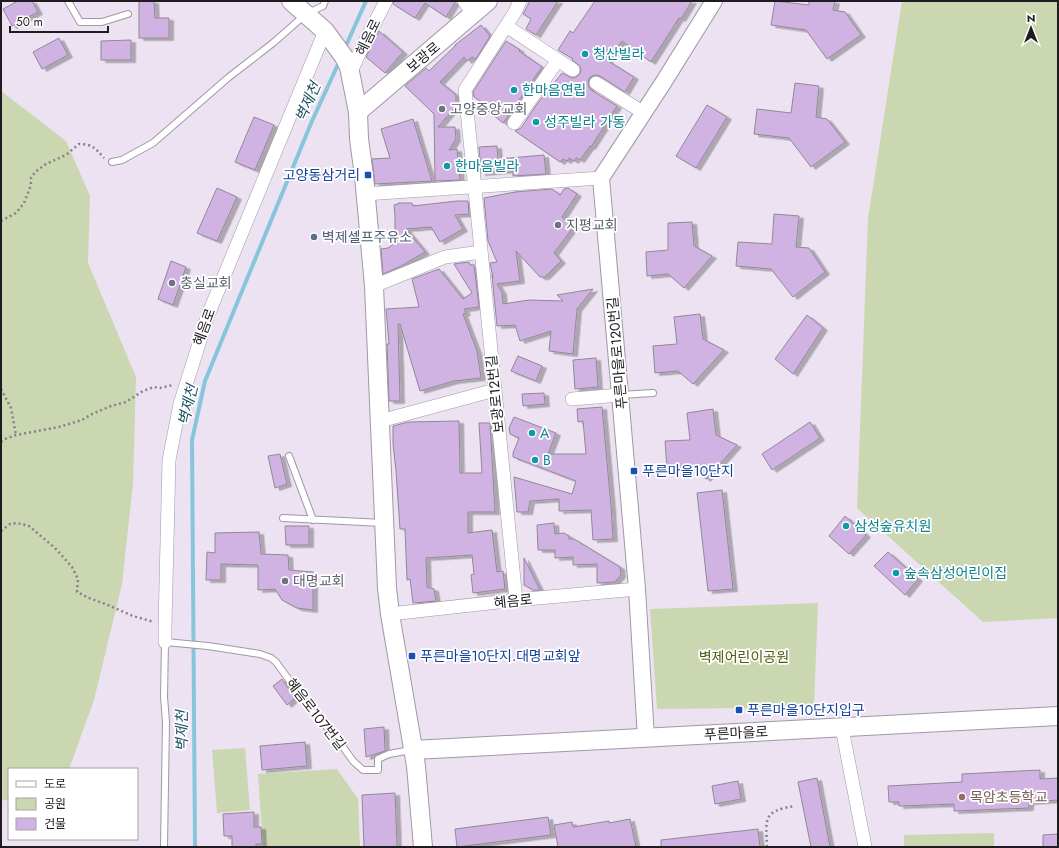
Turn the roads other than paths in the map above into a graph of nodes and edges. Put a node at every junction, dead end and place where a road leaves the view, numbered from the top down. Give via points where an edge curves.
1 (68, 1) edge
2 (291, 1) edge
3 (325, 1) edge
4 (386, 1) edge
5 (488, 1) edge
6 (520, 1) edge
7 (714, 1) edge
8 (469, 8) edge
9 (128, 14) dead end
10 (306, 14) junction
11 (506, 26) junction
12 (328, 34) junction
13 (558, 60) junction
14 (574, 70) dead end
15 (350, 71) junction
16 (596, 83) dead end
17 (358, 112) junction
18 (644, 113) junction
19 (514, 123) dead end
20 (112, 162) road end
21 (602, 178) junction
22 (475, 188) junction
23 (366, 194) junction
24 (481, 252) junction
25 (374, 286) junction
26 (495, 390) junction
27 (653, 393) dead end
28 (620, 395) junction
29 (572, 399) dead end
30 (380, 422) junction
31 (289, 456) dead end
32 (283, 518) dead end
33 (313, 520) junction
34 (384, 523) junction
35 (637, 589) junction
36 (516, 600) junction
37 (390, 614) junction
38 (165, 642) junction
39 (1058, 716) edge
40 (842, 728) junction
41 (646, 738) junction
42 (413, 750) junction
43 (164, 847) edge
44 (423, 847) edge
45 (865, 847) edge

1 - 9 lane via 80,22 102,22
2 - 10 main road
3 - 10 lane via 323,6
4 - 15 street, 혜음로
5 - 8 main road, 보광로
6 - 11 street, 보광로12번길
7 - 18 street
8 - 17 main road, 보광로
10 - 12 main road
10 - 20 lane via 153,143 122,160
11 - 13 street
11 - 22 street, 보광로12번길 via 466,90
12 - 15 main road
12 - 38 street, 혜음로 via 208,315 180,404 169,460
13 - 14 street
13 - 19 street
15 - 17 main road
16 - 18 street
17 - 23 main road
18 - 21 street
21 - 22 street
21 - 28 street, 푸른마을로120번길
22 - 23 street
22 - 24 street, 보광로12번길
23 - 25 main road
24 - 25 street via 445,257
24 - 26 street, 보광로12번길
25 - 30 main road
26 - 30 street
26 - 36 street, 보광로12번길
27 - 28 lane
28 - 29 street
28 - 35 street, 푸른마을로120번길
30 - 34 main road
31 - 33 lane
32 - 33 lane
33 - 34 lane
34 - 37 main road
35 - 36 street, 혜음로
35 - 41 street, 푸른마을로120번길
36 - 37 street, 혜음로
37 - 42 main road
38 - 42 lane, 혜음로107번길 via 208,646 271,658 353,761 363,770 378,770 378,759 389,754
38 - 43 lane
39 - 40 main road, 푸른마을로
40 - 41 main road, 푸른마을로
40 - 45 street
41 - 42 main road, 푸른마을로
42 - 44 main road

